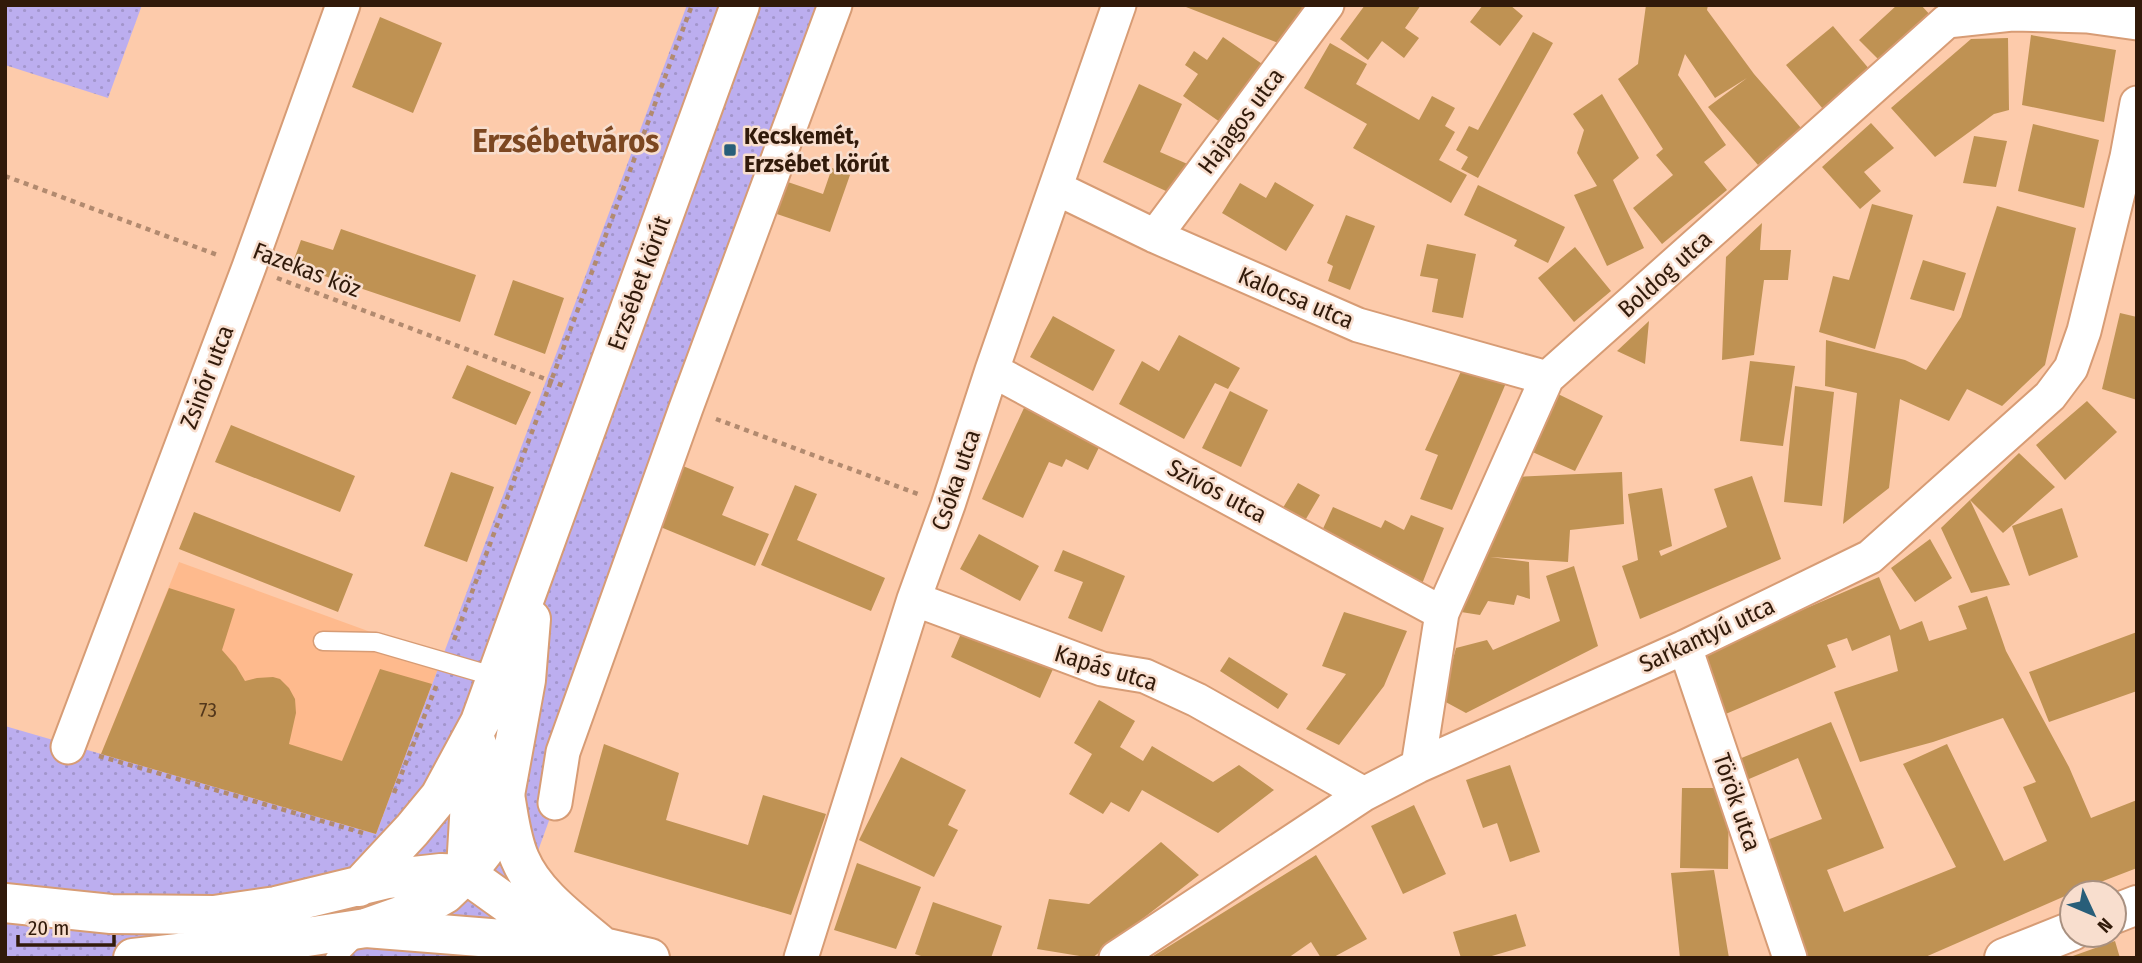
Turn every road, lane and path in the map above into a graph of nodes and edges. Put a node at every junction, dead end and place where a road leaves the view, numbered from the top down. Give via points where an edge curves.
1 (343, 5) edge
2 (692, 5) edge
3 (740, 5) edge
4 (835, 5) edge
5 (1119, 5) edge
6 (1327, 5) edge
7 (2137, 23) edge
8 (2137, 103) edge
9 (5, 176) edge
10 (1056, 188) junction
11 (1155, 236) junction
12 (249, 267) junction
13 (992, 370) junction
14 (1547, 378) junction
15 (551, 382) junction
16 (597, 398) junction
17 (686, 408) junction
18 (948, 505) junction
19 (537, 561) junction
20 (914, 599) junction
21 (1441, 613) junction
22 (323, 641) dead end
23 (1685, 647) junction
24 (445, 663) junction
25 (496, 677) junction
26 (480, 722) junction
27 (68, 747) joint
28 (1418, 766) junction
29 (1364, 794) junction
30 (505, 795) junction
31 (392, 800) dead end
32 (555, 803) dead end
33 (369, 835) dead end
34 (466, 874) junction
35 (359, 887) junction
36 (5, 902) edge
37 (111, 914) junction
38 (366, 928) junction
39 (5, 930) edge
40 (2058, 936) edge
41 (603, 947) junction
42 (133, 958) edge
43 (335, 958) edge
44 (650, 958) edge
45 (801, 958) edge
46 (1116, 958) edge
47 (1790, 958) edge
48 (2004, 958) edge

1 - 12 street, Zsinór utca
2 - 15 path
3 - 16 main road, Erzsébet körút
4 - 17 street
5 - 10 street, Csóka utca
6 - 11 street, Hajagos utca
7 - 14 street, Boldog utca via 2012,14 1947,21
8 - 23 street, Sarkantyú utca via 2084,331 2071,368 2050,396 1870,557
9 - 12 path, Fazekas köz
10 - 11 street, Kalocsa utca
10 - 13 street, Csóka utca
11 - 14 street, Kalocsa utca via 1358,325
12 - 15 path, Fazekas köz
12 - 27 street, Zsinór utca
13 - 18 street, Csóka utca
13 - 21 street, Szívós utca
14 - 21 street, Boldog utca
15 - 16 path, Fazekas köz
15 - 24 path
16 - 19 main road, Erzsébet körút
17 - 18 path
17 - 32 street via 563,752
18 - 20 street, Csóka utca
19 - 25 main road, Erzsébet körút
19 - 30 main road, Erzsébet körút via 526,680
20 - 29 street, Kapás utca via 1102,669 1145,676
20 - 45 street, Csóka utca
21 - 28 street, Boldog utca
22 - 24 lane via 376,642
23 - 28 street, Sarkantyú utca
23 - 47 street, Török utca
24 - 25 lane
24 - 31 path
25 - 26 main road, Erzsébet körút
26 - 34 main road
26 - 35 main road, Erzsébet körút via 440,796
27 - 33 path
28 - 29 street, Sarkantyú utca
29 - 46 street, Sarkantyú utca
30 - 34 main road, Erzsébet körút via 484,851
30 - 41 main road via 525,869 542,893
34 - 35 main road via 387,878
34 - 38 main road, Erzsébet körút via 445,894 418,909
34 - 41 main road via 512,908
35 - 37 main road via 214,915
36 - 37 main road
37 - 39 main road
38 - 41 main road
38 - 42 main road
38 - 43 lane
40 - 48 main road
41 - 44 main road

